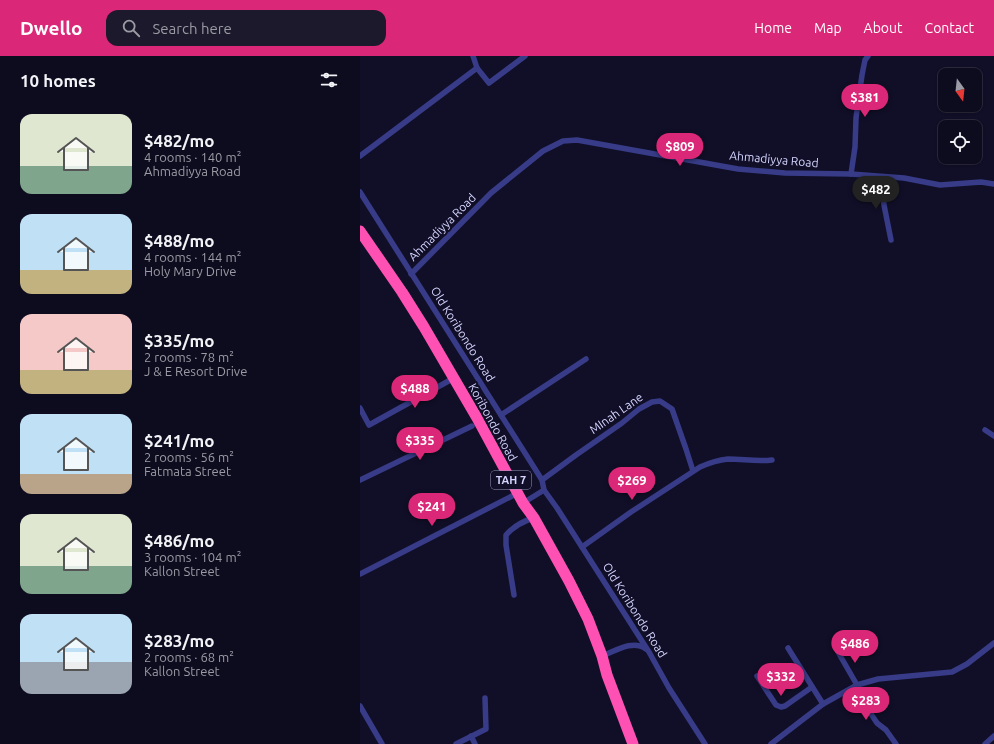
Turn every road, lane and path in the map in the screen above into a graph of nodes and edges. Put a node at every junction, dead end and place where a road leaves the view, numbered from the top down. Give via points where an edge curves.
1 (473, 56) edge
2 (525, 56) edge
3 (868, 56) edge
4 (477, 68) junction
5 (360, 156) edge
6 (851, 174) junction
7 (881, 177) junction
8 (994, 184) edge
9 (360, 192) edge
10 (360, 231) edge
11 (891, 240) dead end
12 (411, 274) junction
13 (586, 359) dead end
14 (454, 378) junction
15 (360, 408) edge
16 (501, 415) junction
17 (472, 426) dead end
18 (985, 430) dead end
19 (994, 436) edge
20 (772, 460) dead end
21 (692, 471) junction
22 (360, 480) edge
23 (542, 480) junction
24 (544, 490) junction
25 (512, 496) dead end
26 (523, 503) junction
27 (534, 518) junction
28 (582, 547) junction
29 (360, 574) edge
30 (514, 595) dead end
31 (994, 643) edge
32 (788, 648) dead end
33 (650, 652) junction
34 (838, 652) dead end
35 (602, 656) junction
36 (757, 676) dead end
37 (857, 685) junction
38 (812, 687) junction
39 (484, 698) dead end
40 (824, 704) junction
41 (360, 706) edge
42 (471, 736) junction
43 (994, 736) edge
44 (382, 744) edge
45 (456, 744) edge
46 (476, 744) edge
47 (633, 744) edge
48 (705, 744) edge
49 (772, 744) edge
50 (896, 744) edge
51 (985, 744) edge

1 - 4 street
2 - 4 street via 490,83
3 - 6 street via 862,75
4 - 5 street
6 - 7 street, Ahmadiyya Road
6 - 12 street, Ahmadiyya Road via 738,169 577,140 563,142 543,151 491,193
7 - 8 street, Ahmadiyya Road via 904,178 940,185 982,182
7 - 11 street
9 - 12 street, Old Koribondo Road
10 - 14 highway, Koribondo Road / TAH 7 via 402,292
12 - 16 street, Old Koribondo Road
13 - 16 street
14 - 15 street via 368,424
14 - 26 highway, Koribondo Road / TAH 7
16 - 23 street, Old Koribondo Road
17 - 22 street
18 - 19 street
20 - 21 street via 727,459
21 - 23 street, MInah Lane via 672,410 660,401 639,409
21 - 28 street
23 - 24 street, Old Koribondo Road
24 - 26 street
24 - 28 street, Old Koribondo Road
25 - 29 street
26 - 27 highway, Koribondo Road / TAH 7
27 - 30 street via 526,520 506,534
27 - 35 highway, Koribondo Road / TAH 7 via 588,619
28 - 33 street, Old Koribondo Road
31 - 37 street via 952,672 878,679
32 - 38 street
33 - 35 street via 636,644
33 - 48 street, Old Koribondo Road via 669,688
34 - 37 street
35 - 47 highway, Koribondo Road / TAH 7
36 - 38 street via 776,705 781,707
37 - 40 street
37 - 50 street via 877,723
38 - 40 street
39 - 42 street via 486,729
40 - 49 street
41 - 44 street
42 - 45 street
42 - 46 street
43 - 51 street

